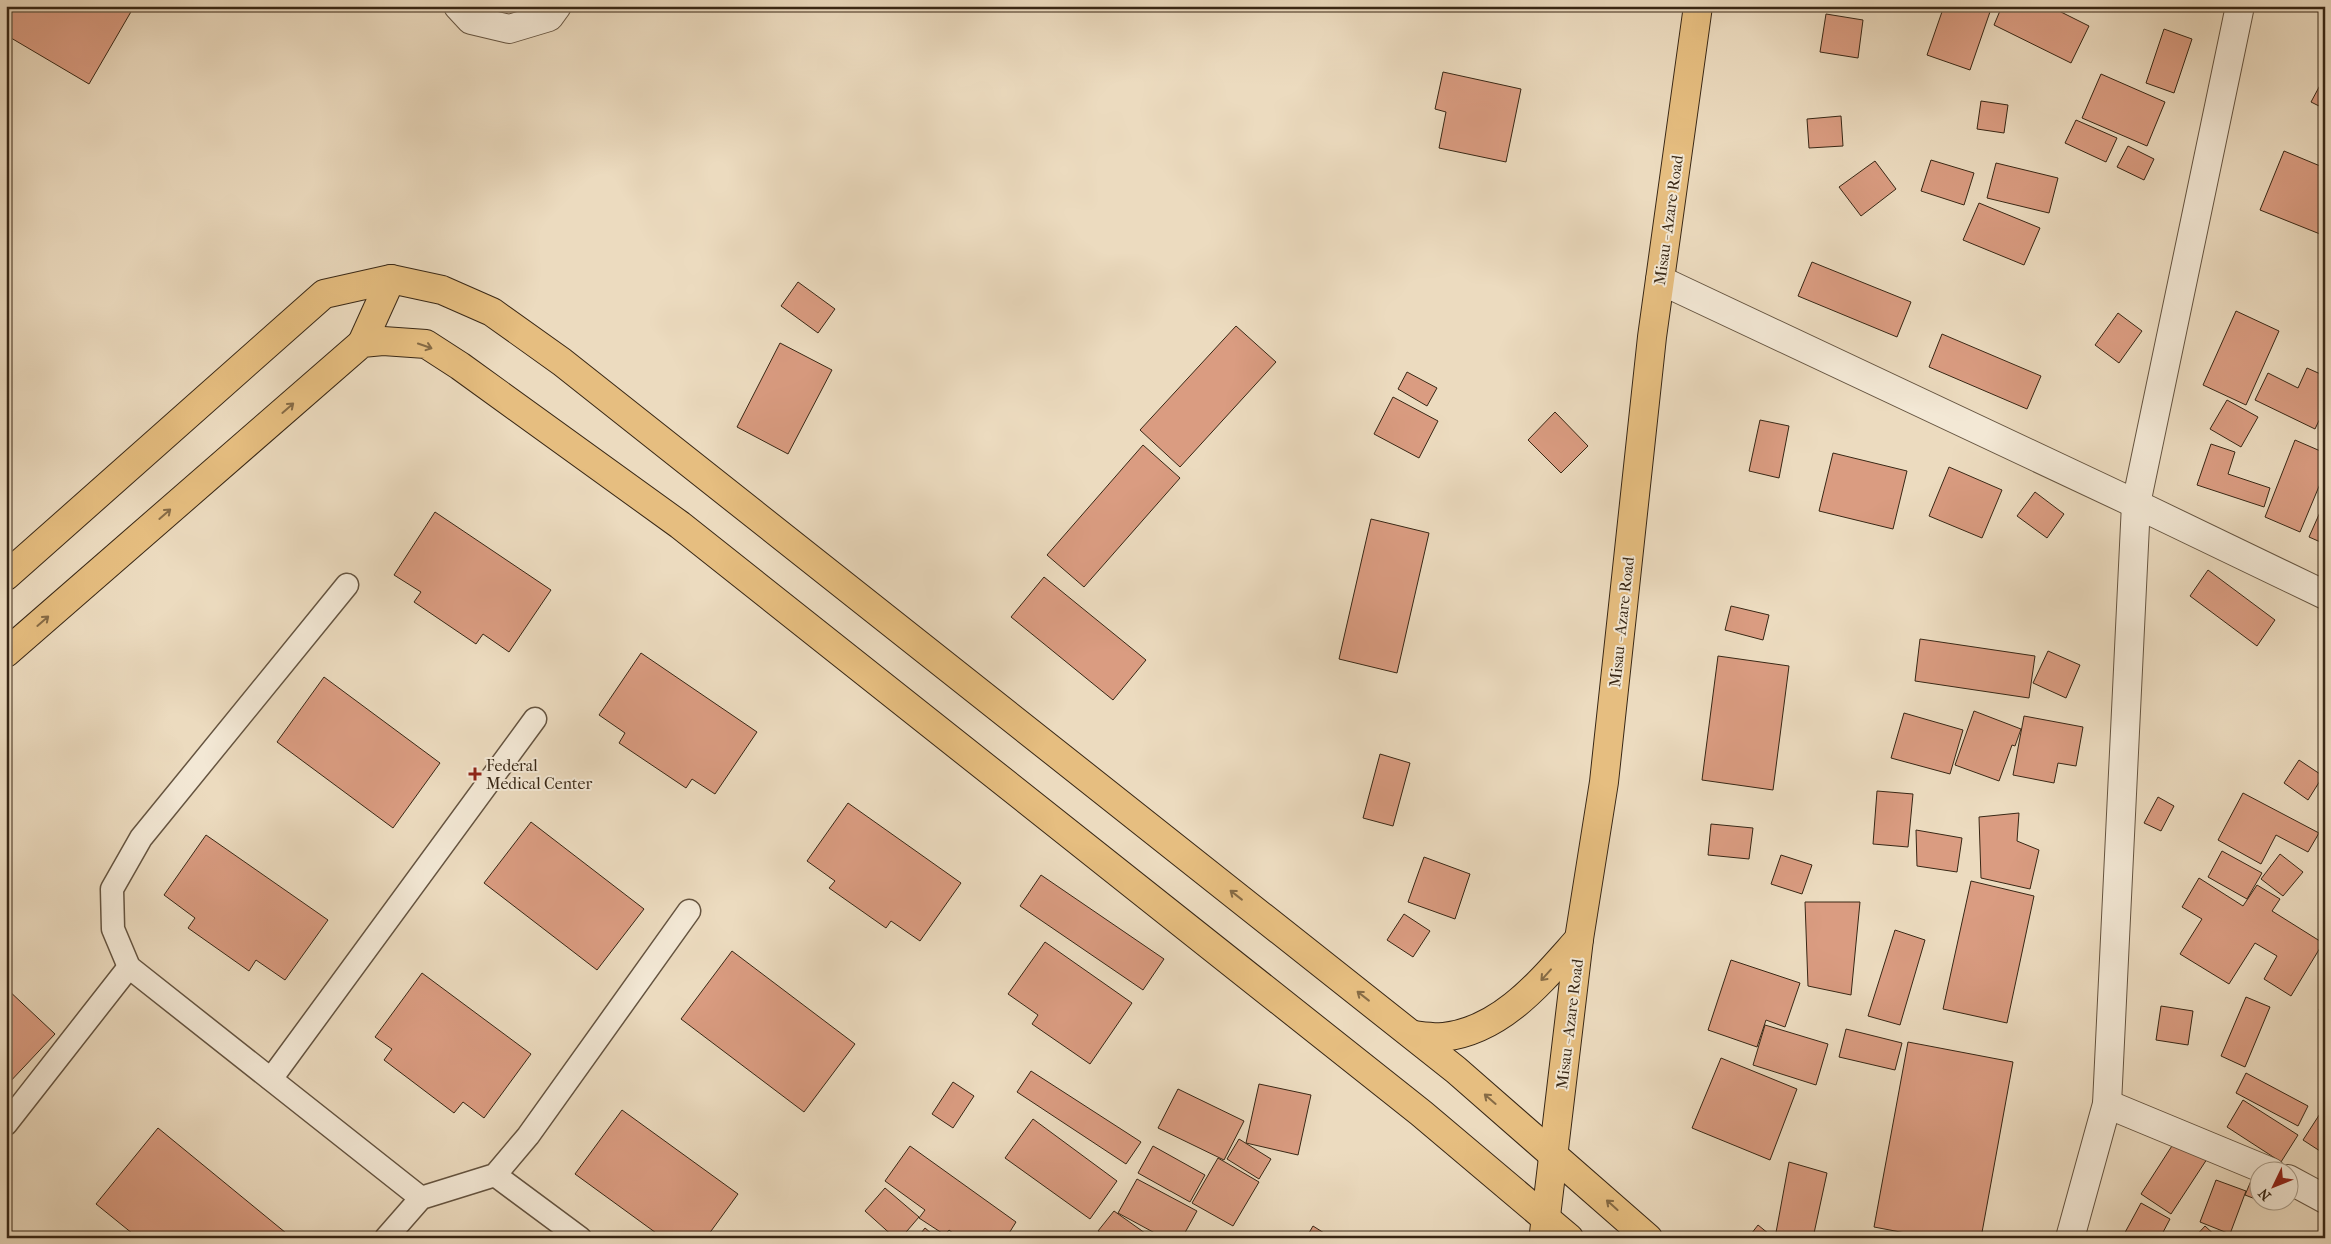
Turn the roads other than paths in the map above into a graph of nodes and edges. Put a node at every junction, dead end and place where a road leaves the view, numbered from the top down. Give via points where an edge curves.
1 (458, 6) edge
2 (557, 6) edge
3 (1698, 6) edge
4 (2240, 6) edge
5 (391, 279) junction
6 (1660, 280) junction
7 (362, 343) junction
8 (2136, 504) junction
9 (6, 576) edge
10 (347, 585) dead end
11 (2325, 595) edge
12 (6, 653) edge
13 (535, 720) dead end
14 (688, 911) dead end
15 (1579, 939) junction
16 (129, 967) junction
17 (1412, 1035) junction
18 (271, 1079) junction
19 (2107, 1104) junction
20 (6, 1124) edge
21 (1553, 1153) junction
22 (2248, 1162) edge
23 (495, 1175) junction
24 (2298, 1184) edge
25 (421, 1198) junction
26 (2325, 1199) edge
27 (1545, 1228) edge
28 (386, 1238) edge
29 (580, 1238) edge
30 (1569, 1238) edge
31 (1648, 1238) edge
32 (2070, 1238) edge

1 - 2 street via 472,20 509,29 549,17
3 - 6 main road, Misau - Azare Road
4 - 8 street
5 - 7 main road
5 - 9 main road via 324,294
17 -> 5 main road via 562,362 492,312 442,290
6 - 8 street
6 - 15 main road, Misau - Azare Road via 1604,782
12 -> 7 main road
7 -> 27 main road via 426,344 680,526 1421,1112
8 - 11 street
8 - 19 street
10 - 16 lane via 141,838 112,889 113,929
13 - 18 lane
14 - 23 lane via 528,1136
15 -> 17 main road via 1510,1010 1474,1028 1444,1037
15 - 21 main road, Misau - Azare Road
16 - 18 lane
16 - 20 lane
21 -> 17 main road
18 - 25 lane
19 - 22 street
19 - 32 street
21 - 27 main road, Misau - Azare Road
31 -> 21 main road
23 - 25 lane
23 - 29 lane
24 - 26 street
25 - 28 lane
27 - 30 main road

